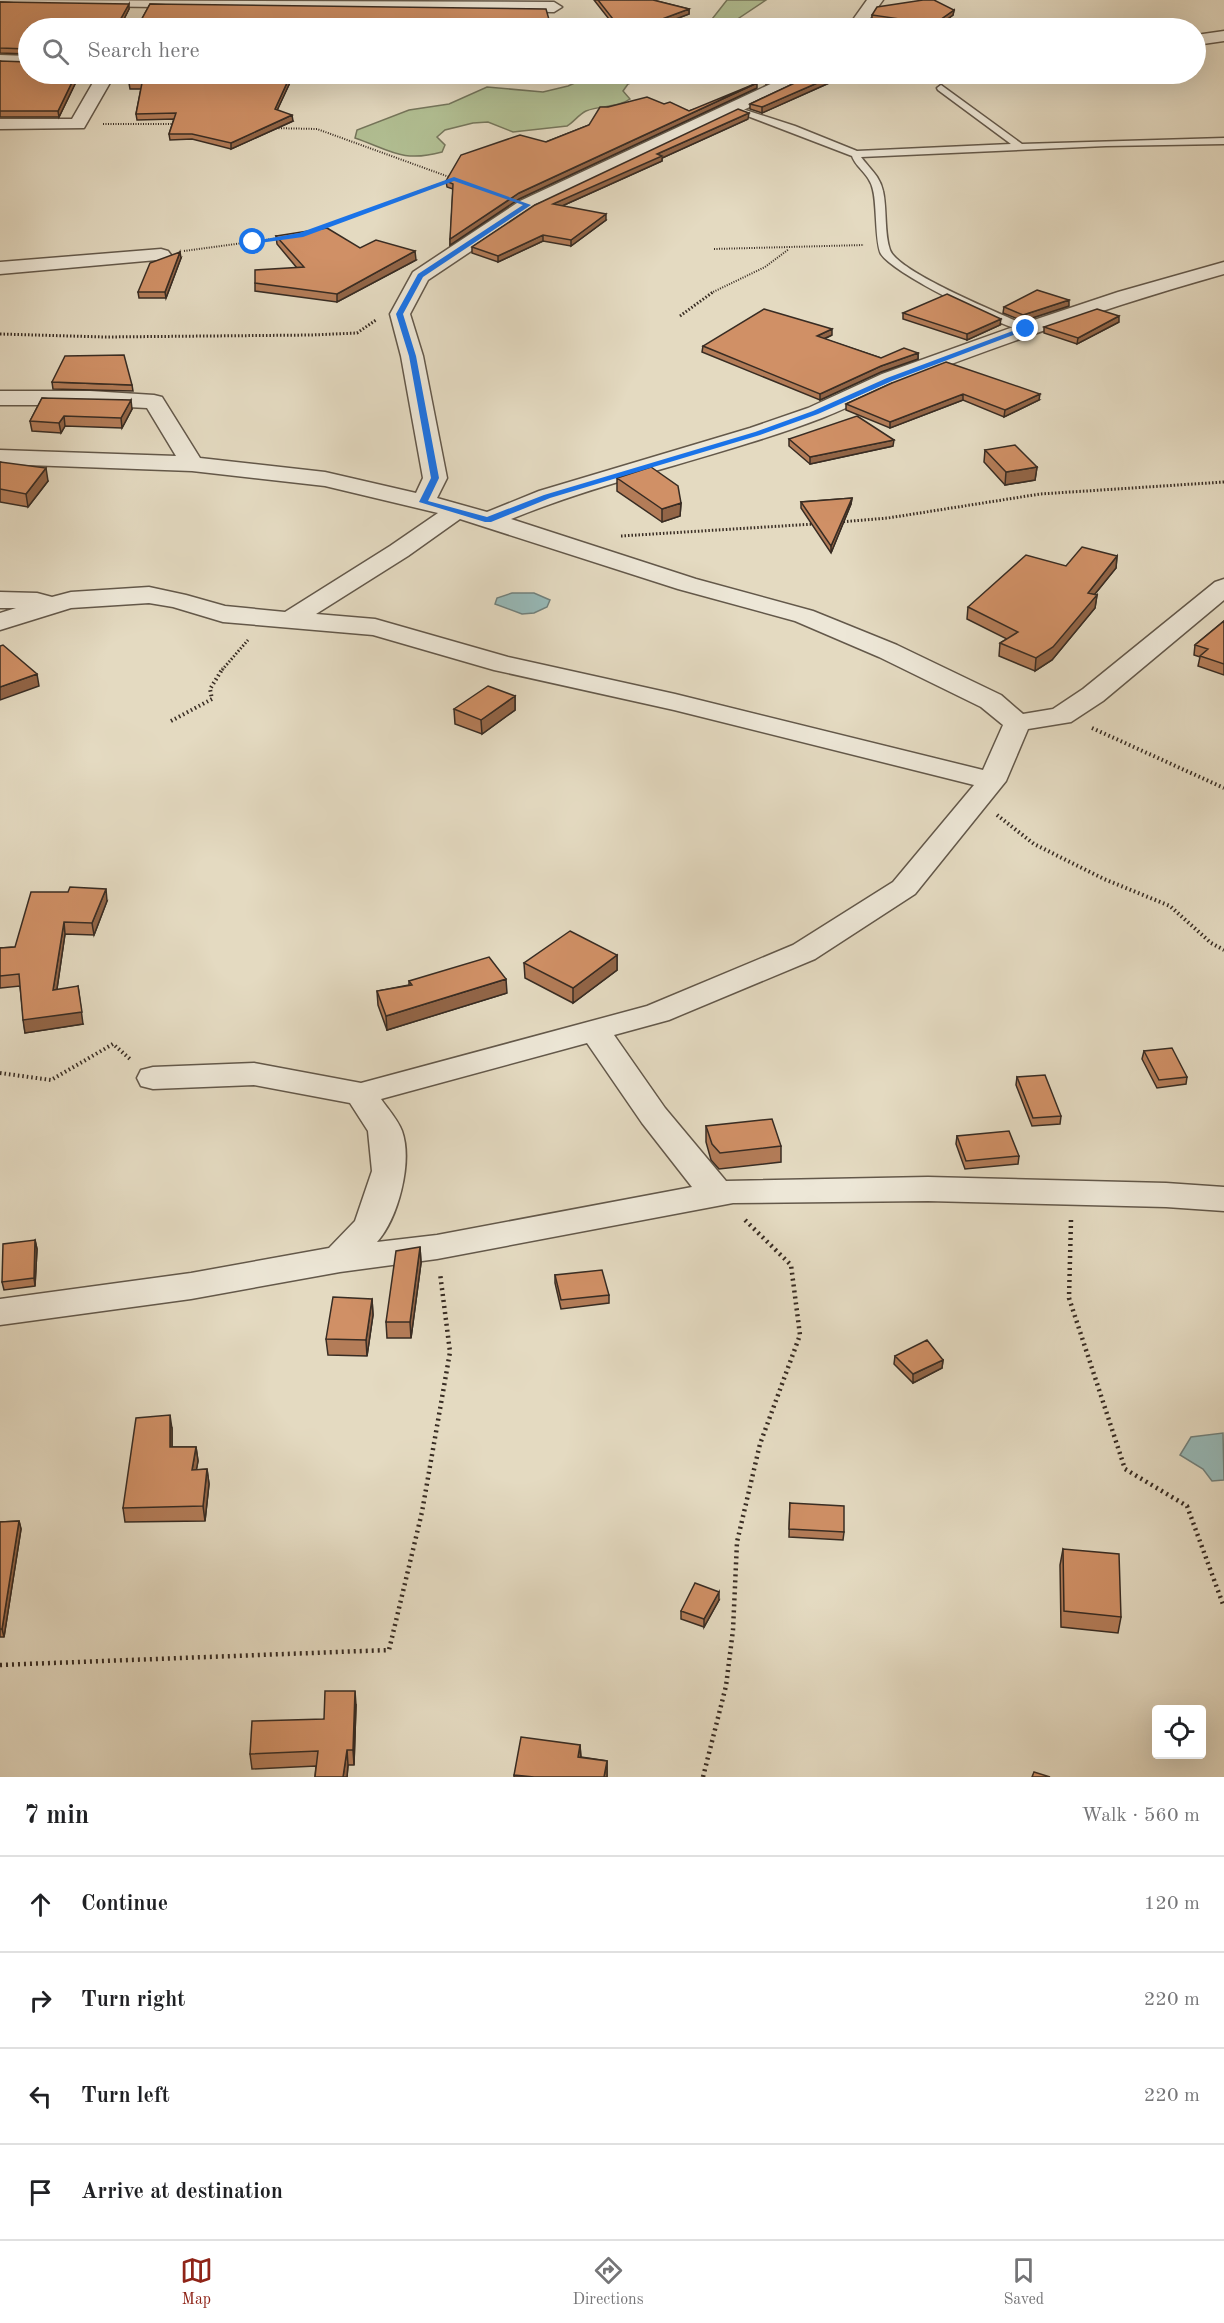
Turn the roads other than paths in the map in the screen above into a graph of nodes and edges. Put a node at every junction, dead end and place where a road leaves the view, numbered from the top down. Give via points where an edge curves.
1 (0, 0) edge
2 (875, 0) edge
3 (144, 1) edge
4 (554, 7) dead end
5 (136, 18) edge
6 (862, 18) edge
7 (1224, 36) edge
8 (1206, 39) edge
9 (0, 60) edge
10 (18, 61) edge
11 (100, 84) edge
12 (785, 84) edge
13 (942, 88) dead end
14 (733, 110) junction
15 (0, 124) edge
16 (1224, 141) edge
17 (1020, 147) junction
18 (856, 154) junction
19 (161, 255) road end
20 (1224, 268) edge
21 (3, 271) edge
22 (1026, 329) junction
23 (0, 398) edge
24 (0, 457) edge
25 (192, 464) junction
26 (423, 502) junction
27 (457, 510) junction
28 (488, 520) junction
29 (1224, 587) edge
30 (0, 600) edge
31 (51, 605) junction
32 (277, 619) junction
33 (0, 622) edge
34 (1017, 723) junction
35 (985, 790) junction
36 (596, 1032) junction
37 (153, 1078) road end
38 (361, 1094) junction
39 (718, 1194) junction
40 (1224, 1199) edge
41 (340, 1259) junction
42 (0, 1312) edge

1 - 3 street
2 - 6 street
3 - 4 street
3 - 5 street
7 - 8 street
9 - 10 street
11 - 15 street via 78,124
12 - 14 street
13 - 17 lane
14 - 18 lane
14 - 26 street via 643,148 527,205 420,276 400,314 435,478
16 - 17 lane
17 - 18 lane
18 - 22 lane via 878,189 885,252 922,281
19 - 21 street
20 - 22 street
22 - 28 street via 890,379 816,413 547,496
23 - 25 street via 154,402
24 - 25 street
25 - 26 street via 325,479
26 - 27 street
27 - 28 street
27 - 32 street via 399,551
28 - 34 street via 687,584 804,616 991,701
29 - 34 street via 1093,695 1061,716
30 - 31 street
31 - 32 street via 71,600 149,596 223,614
31 - 33 street
32 - 35 street via 375,627 503,664 675,702
34 - 35 street
35 - 36 street via 904,888 804,952 658,1013
36 - 38 street
36 - 39 street via 617,1065
37 - 38 street via 254,1074
38 - 41 street via 385,1131 389,1171 371,1226
39 - 40 street via 928,1189
39 - 41 street via 436,1247
41 - 42 street via 191,1286

